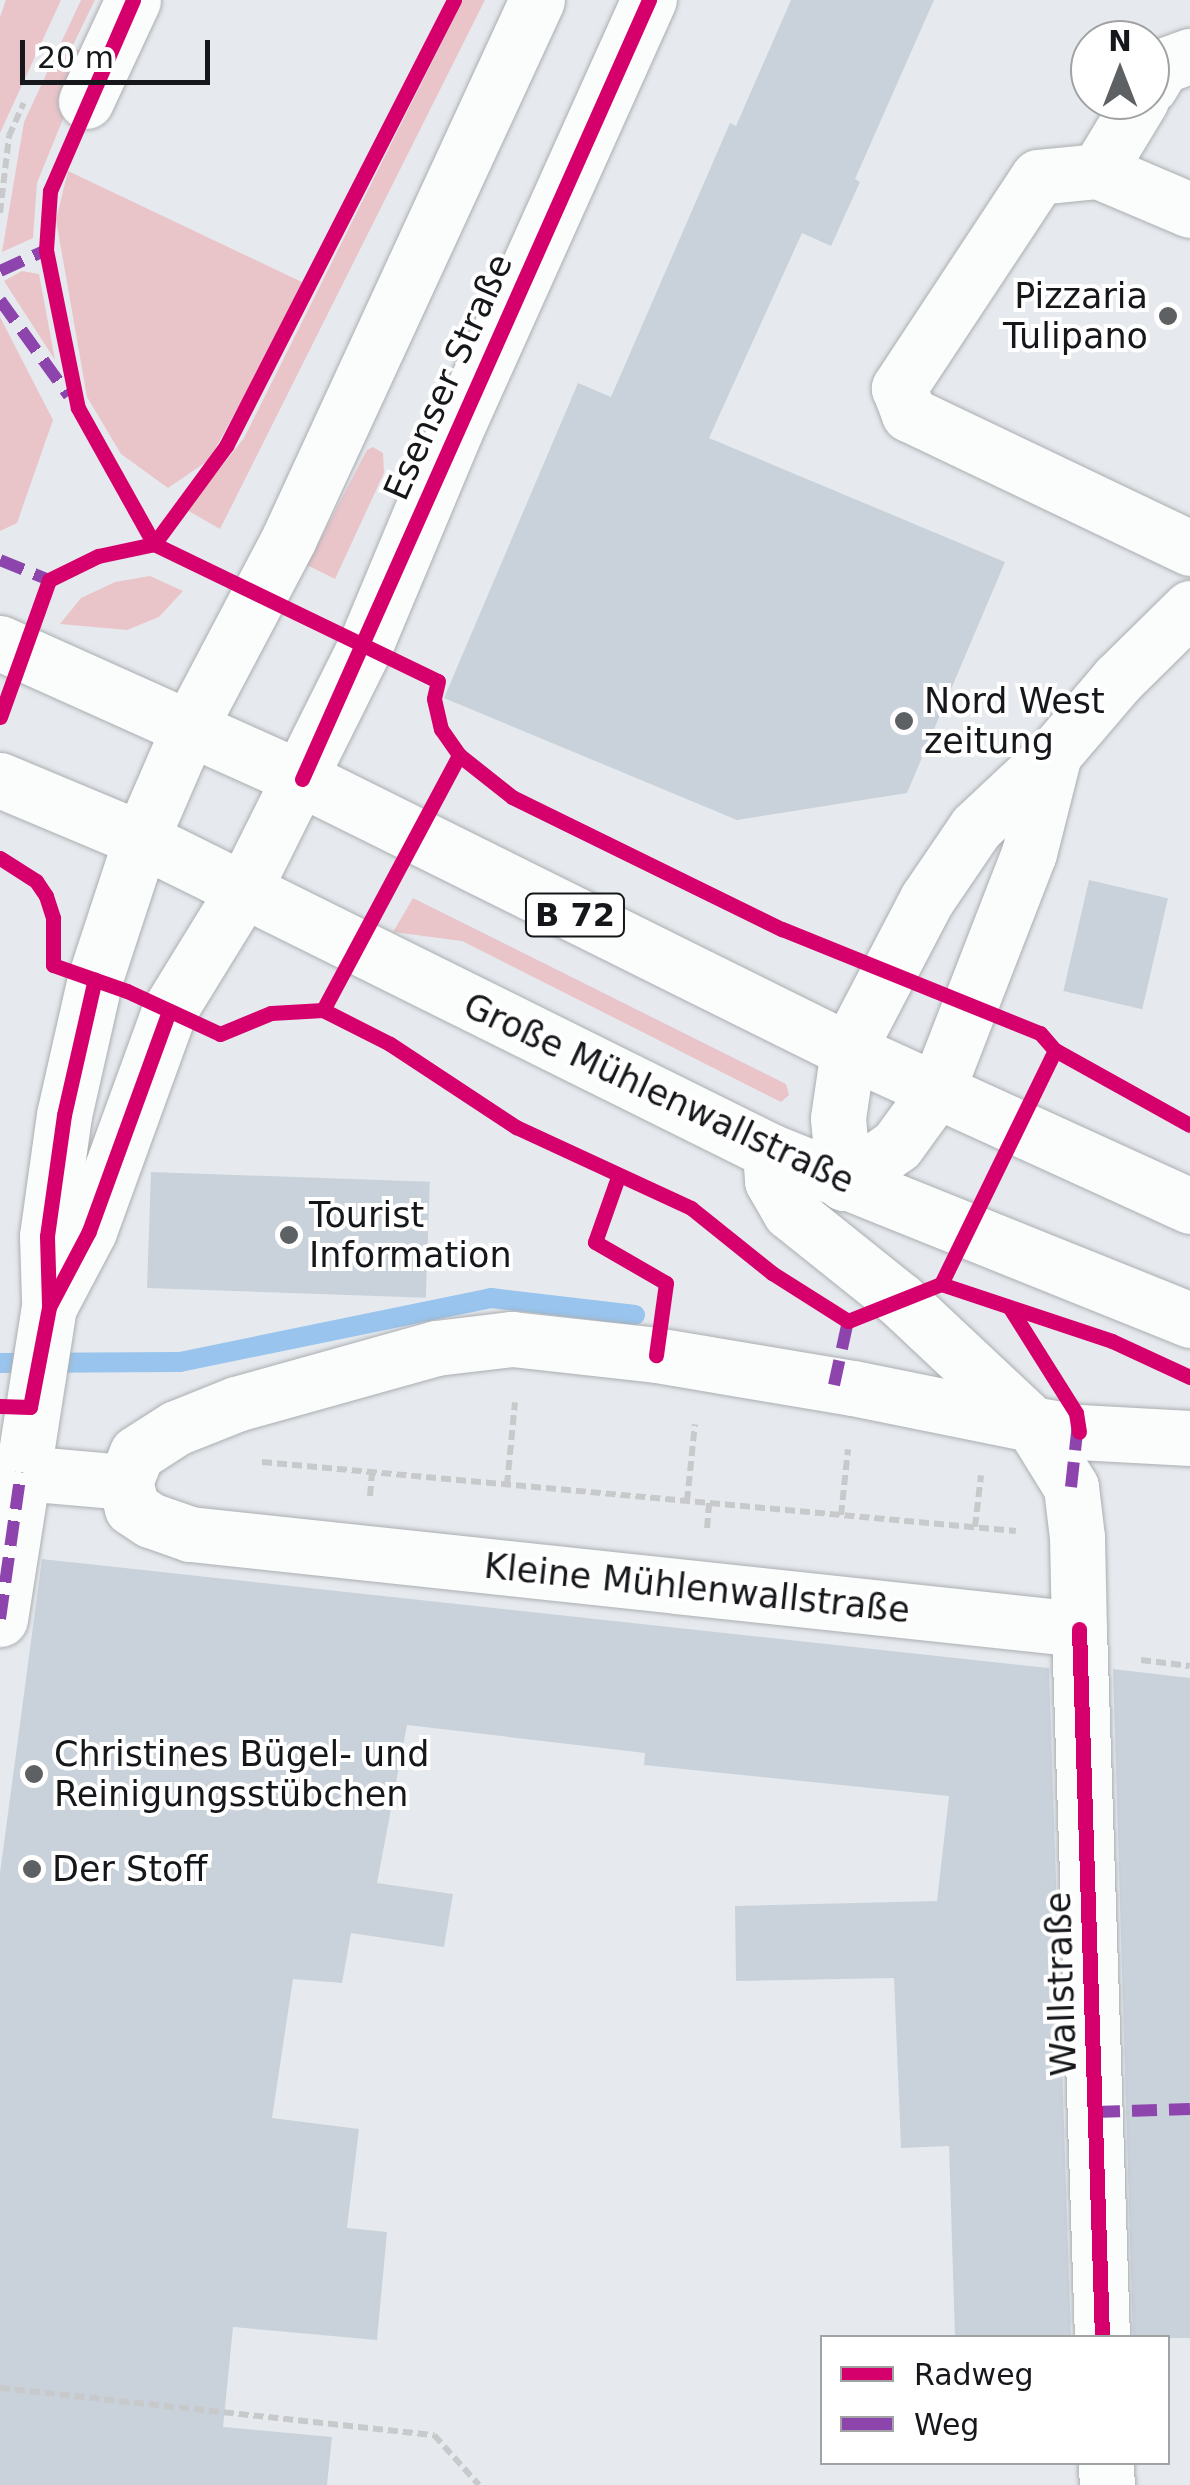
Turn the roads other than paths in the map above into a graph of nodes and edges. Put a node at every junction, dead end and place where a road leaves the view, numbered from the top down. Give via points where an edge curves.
1 (132, 0) edge
2 (537, 0) edge
3 (650, 0) edge
4 (86, 101) dead end
5 (1129, 120) edge
6 (1098, 171) junction
7 (1190, 210) edge
8 (1190, 548) edge
9 (1190, 608) edge
10 (0, 643) edge
11 (189, 728) junction
12 (1054, 754) junction
13 (302, 779) junction
14 (0, 780) edge
15 (141, 838) junction
16 (244, 888) junction
17 (848, 1050) junction
18 (937, 1090) junction
19 (770, 1151) junction
20 (844, 1183) junction
21 (1190, 1206) edge
22 (47, 1313) junction
23 (1190, 1320) edge
24 (1032, 1424) junction
25 (1190, 1438) edge
26 (11, 1471) edge
27 (126, 1482) junction
28 (0, 1619) edge
29 (1078, 1629) junction
30 (1102, 2335) edge

1 - 4 street
2 - 11 street via 289,538
3 - 13 street, Esenser Straße
5 - 6 street
6 - 7 street
6 - 8 street via 1038,178 899,388 909,414
9 - 12 street
10 - 11 street, B 72
11 - 13 street, B 72
11 - 15 street
12 - 17 street via 976,827 927,899
12 - 18 street via 1029,854
13 - 16 street, Esenser Straße
13 - 17 street, B 72
14 - 15 street, Große Mühlenwallstraße
15 - 16 street, Große Mühlenwallstraße
15 - 22 street via 95,979 64,1115 48,1236
16 - 19 street, Große Mühlenwallstraße
16 - 22 street, Esenser Straße via 169,1011 89,1231
17 - 18 street, B 72
17 - 20 street via 838,1118
18 - 20 street via 897,1145
18 - 21 street, B 72
19 - 20 street, Große Mühlenwallstraße
19 - 24 street via 772,1181 790,1212 900,1300
20 - 23 street, Große Mühlenwallstraße
22 - 26 street
24 - 25 street
24 - 27 street via 701,1362 512,1339 436,1348 236,1404 176,1428 137,1453
24 - 29 street via 1071,1487
26 - 27 street
26 - 28 street
27 - 29 street, Kleine Mühlenwallstraße via 132,1508 190,1534
29 - 30 street, Wallstraße

